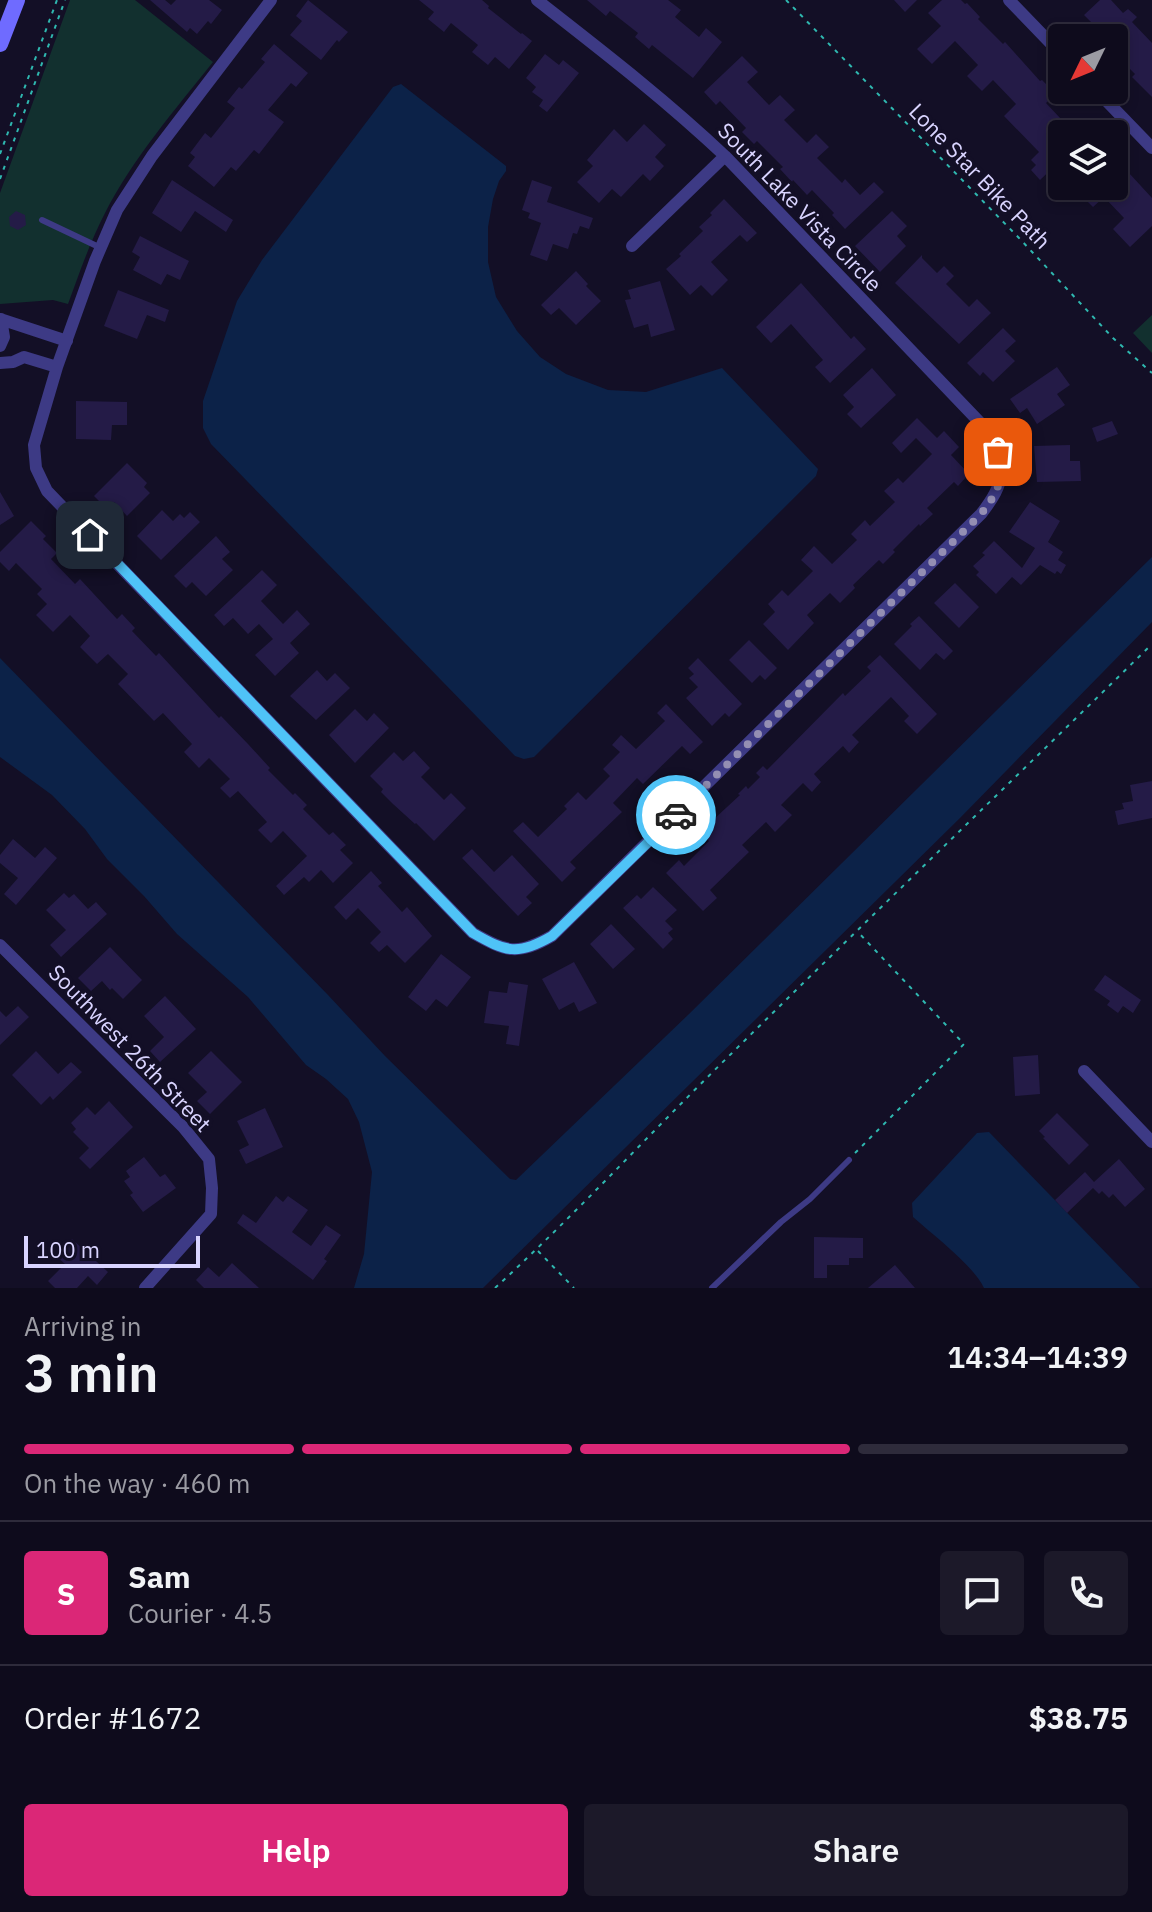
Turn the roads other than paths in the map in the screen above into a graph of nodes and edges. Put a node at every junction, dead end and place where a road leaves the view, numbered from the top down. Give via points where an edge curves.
1 (17, 0) edge
2 (271, 0) edge
3 (537, 0) edge
4 (1009, 0) edge
5 (1048, 40) edge
6 (0, 44) edge
7 (1110, 104) edge
8 (1152, 148) edge
9 (725, 156) junction
10 (42, 220) dead end
11 (632, 246) dead end
12 (101, 248) junction
13 (1, 319) edge
14 (67, 341) junction
15 (0, 346) edge
16 (24, 357) junction
17 (0, 363) edge
18 (57, 367) junction
19 (0, 945) edge
20 (1084, 1071) dead end
21 (1152, 1142) edge
22 (849, 1160) road end
23 (145, 1288) edge
24 (712, 1288) edge

1 - 6 main road
2 - 12 street via 152,156 117,210
3 - 9 street, South Lake Vista Circle
4 - 5 street
7 - 8 street
9 - 11 street
9 - 18 street, South Lake Vista Circle via 988,431 1002,470 996,495 552,936 531,948 497,947 473,933 47,491 36,468 34,445
10 - 12 lane
12 - 14 street
13 - 14 street
13 - 15 street
14 - 18 street
15 - 16 street
16 - 17 street
16 - 18 street
19 - 23 street, Southwest 26th Street via 209,1159 211,1214
20 - 21 street
22 - 24 lane

